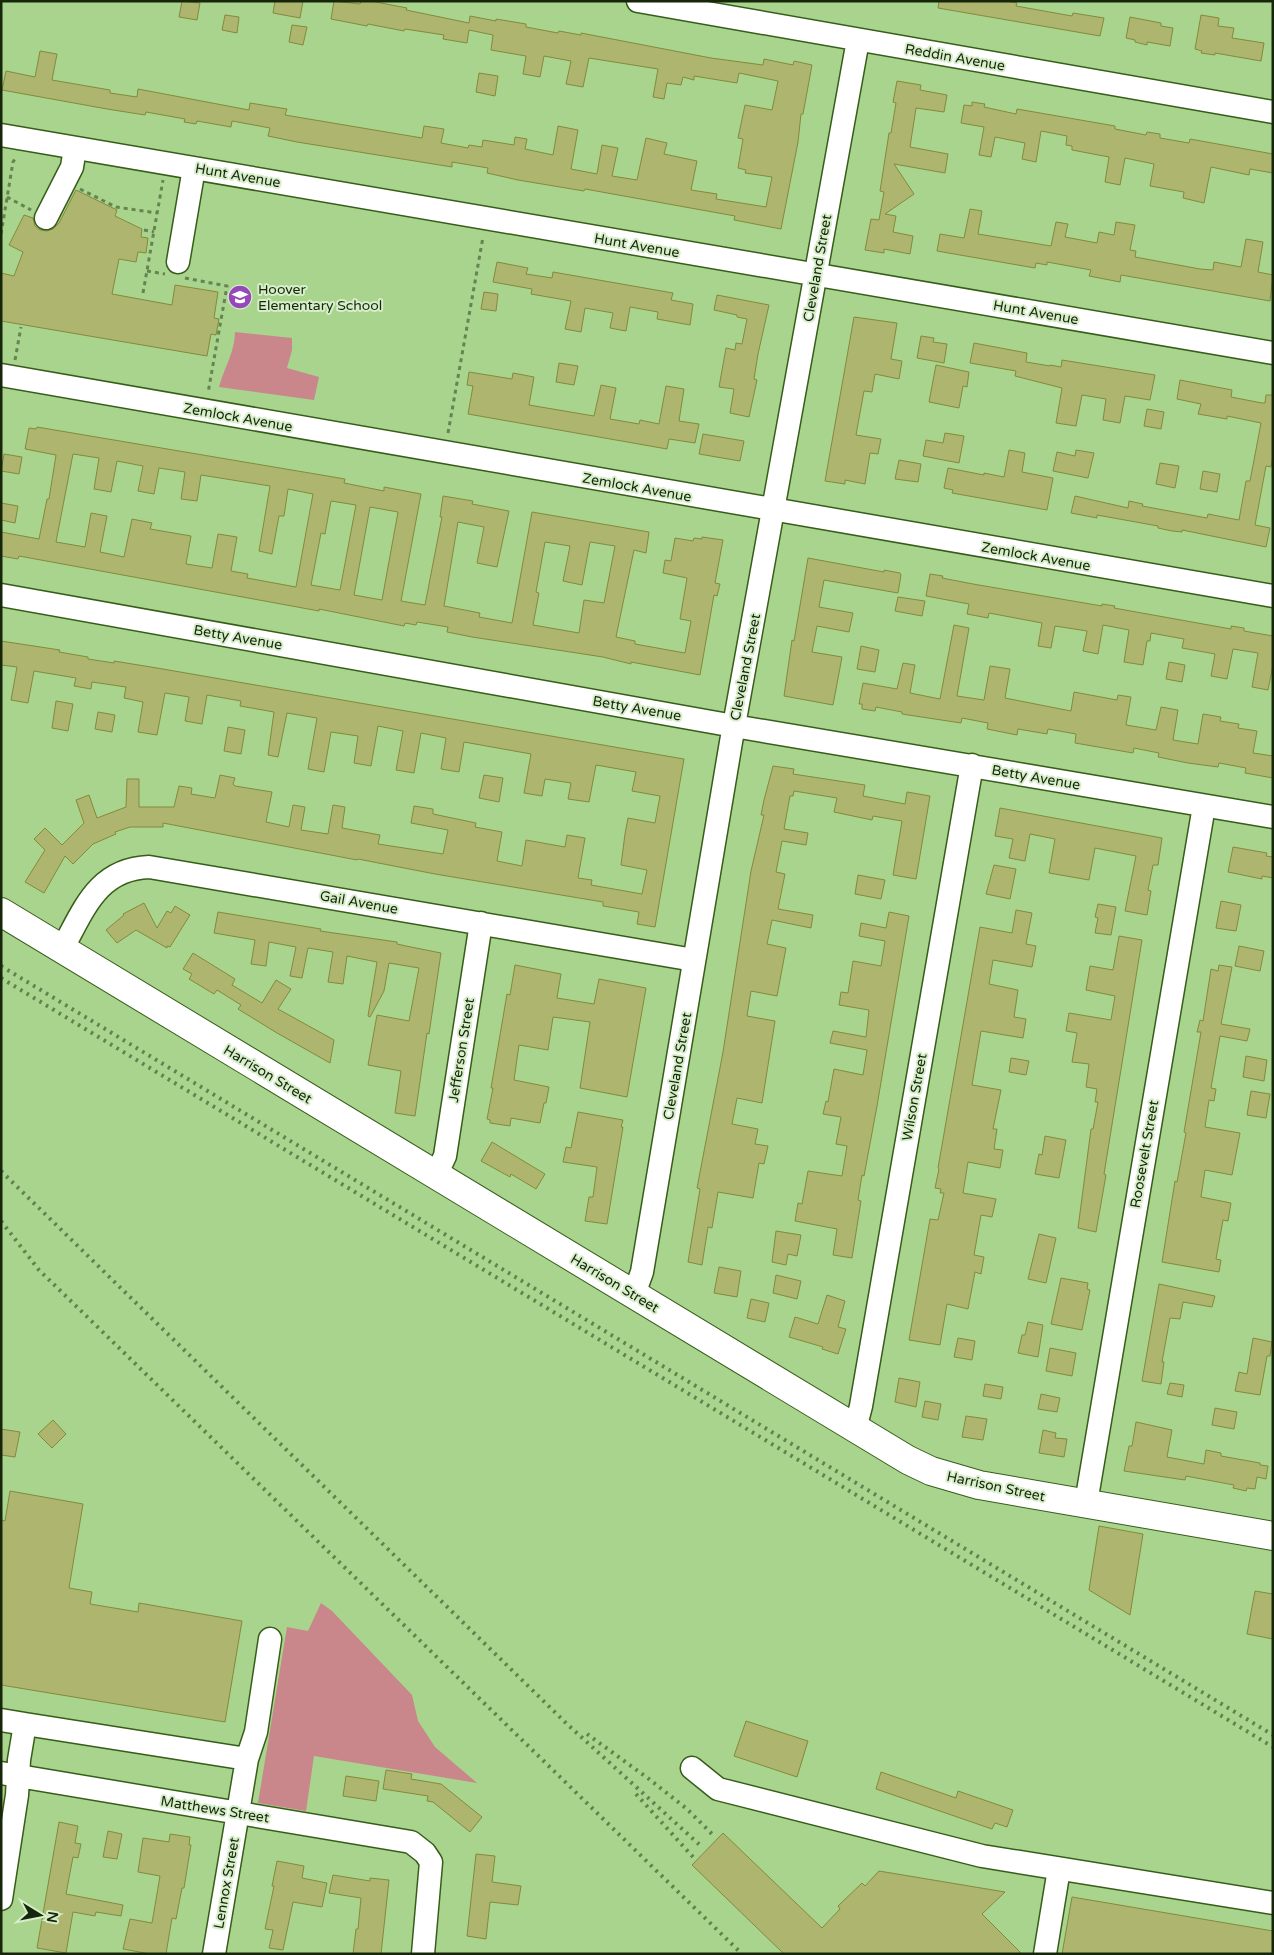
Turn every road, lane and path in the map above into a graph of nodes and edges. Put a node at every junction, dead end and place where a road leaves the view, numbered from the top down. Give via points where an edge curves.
1 (638, 1) edge
2 (858, 40) junction
3 (1273, 112) edge
4 (6, 145) edge
5 (75, 148) junction
6 (166, 163) junction
7 (194, 168) junction
8 (73, 186) dead end
9 (7, 197) junction
10 (157, 213) junction
11 (46, 218) joint
12 (144, 230) dead end
13 (154, 232) junction
14 (1, 234) edge
15 (483, 237) dead end
16 (147, 271) junction
17 (178, 272) junction
18 (815, 276) junction
19 (143, 293) dead end
20 (21, 326) dead end
21 (1273, 353) edge
22 (6, 376) edge
23 (205, 411) junction
24 (448, 432) dead end
25 (774, 511) junction
26 (1, 595) edge
27 (1273, 596) edge
28 (734, 726) junction
29 (972, 765) junction
30 (1204, 806) junction
31 (1273, 817) edge
32 (1, 912) edge
33 (481, 923) junction
34 (62, 949) junction
35 (694, 960) junction
36 (436, 1175) junction
37 (634, 1294) junction
38 (855, 1429) junction
39 (1086, 1503) junction
40 (1273, 1536) edge
41 (270, 1639) dead end
42 (1, 1720) edge
43 (24, 1724) junction
44 (247, 1759) junction
45 (692, 1768) dead end
46 (10, 1775) edge
47 (238, 1813) junction
48 (1059, 1869) junction
49 (1, 1899) edge
50 (1273, 1904) edge
51 (214, 1954) edge
52 (423, 1954) edge
53 (1046, 1954) edge

1 - 2 street, Reddin Avenue
2 - 3 street, Reddin Avenue
2 - 18 street, Cleveland Street
4 - 5 street, Hunt Avenue
4 - 9 path via 13,162
5 - 6 street, Hunt Avenue
5 - 11 street via 72,167
6 - 7 street, Hunt Avenue
6 - 10 path
7 - 17 street
7 - 18 street, Hunt Avenue
8 - 10 path via 116,207
9 - 11 path
9 - 14 path
10 - 13 path
12 - 13 path
13 - 16 path
15 - 24 path
16 - 17 path
16 - 19 path
17 - 23 path via 227,286
18 - 21 street, Hunt Avenue
18 - 25 street, Cleveland Street
20 - 22 path
22 - 23 street, Zemlock Avenue
23 - 25 street, Zemlock Avenue
25 - 27 street, Zemlock Avenue
25 - 28 street, Cleveland Street
26 - 28 street, Betty Avenue
28 - 29 street, Betty Avenue
28 - 35 street, Cleveland Street
29 - 30 street, Betty Avenue
29 - 38 street, Wilson Street
30 - 31 street, Betty Avenue
30 - 39 street, Roosevelt Street
32 - 34 main road, Harrison Street
33 - 34 street, Gail Avenue via 149,867 123,871 102,884
33 - 35 street, Gail Avenue
33 - 36 street, Jefferson Street via 444,1156
34 - 36 main road, Harrison Street
35 - 37 street, Cleveland Street via 642,1272
36 - 37 main road, Harrison Street
37 - 38 main road, Harrison Street
38 - 39 main road, Harrison Street via 908,1460 954,1479
39 - 40 main road, Harrison Street
41 - 44 street, Lennox Street via 256,1732
42 - 43 street
43 - 44 street
43 - 46 street
44 - 47 street, Lennox Street
45 - 48 street via 718,1790 982,1856
46 - 47 street, Matthews Street
46 - 49 street via 17,1795
47 - 51 street, Lennox Street
47 - 52 street, Matthews Street via 401,1840 418,1847 431,1862 432,1872
48 - 50 street
48 - 53 street

